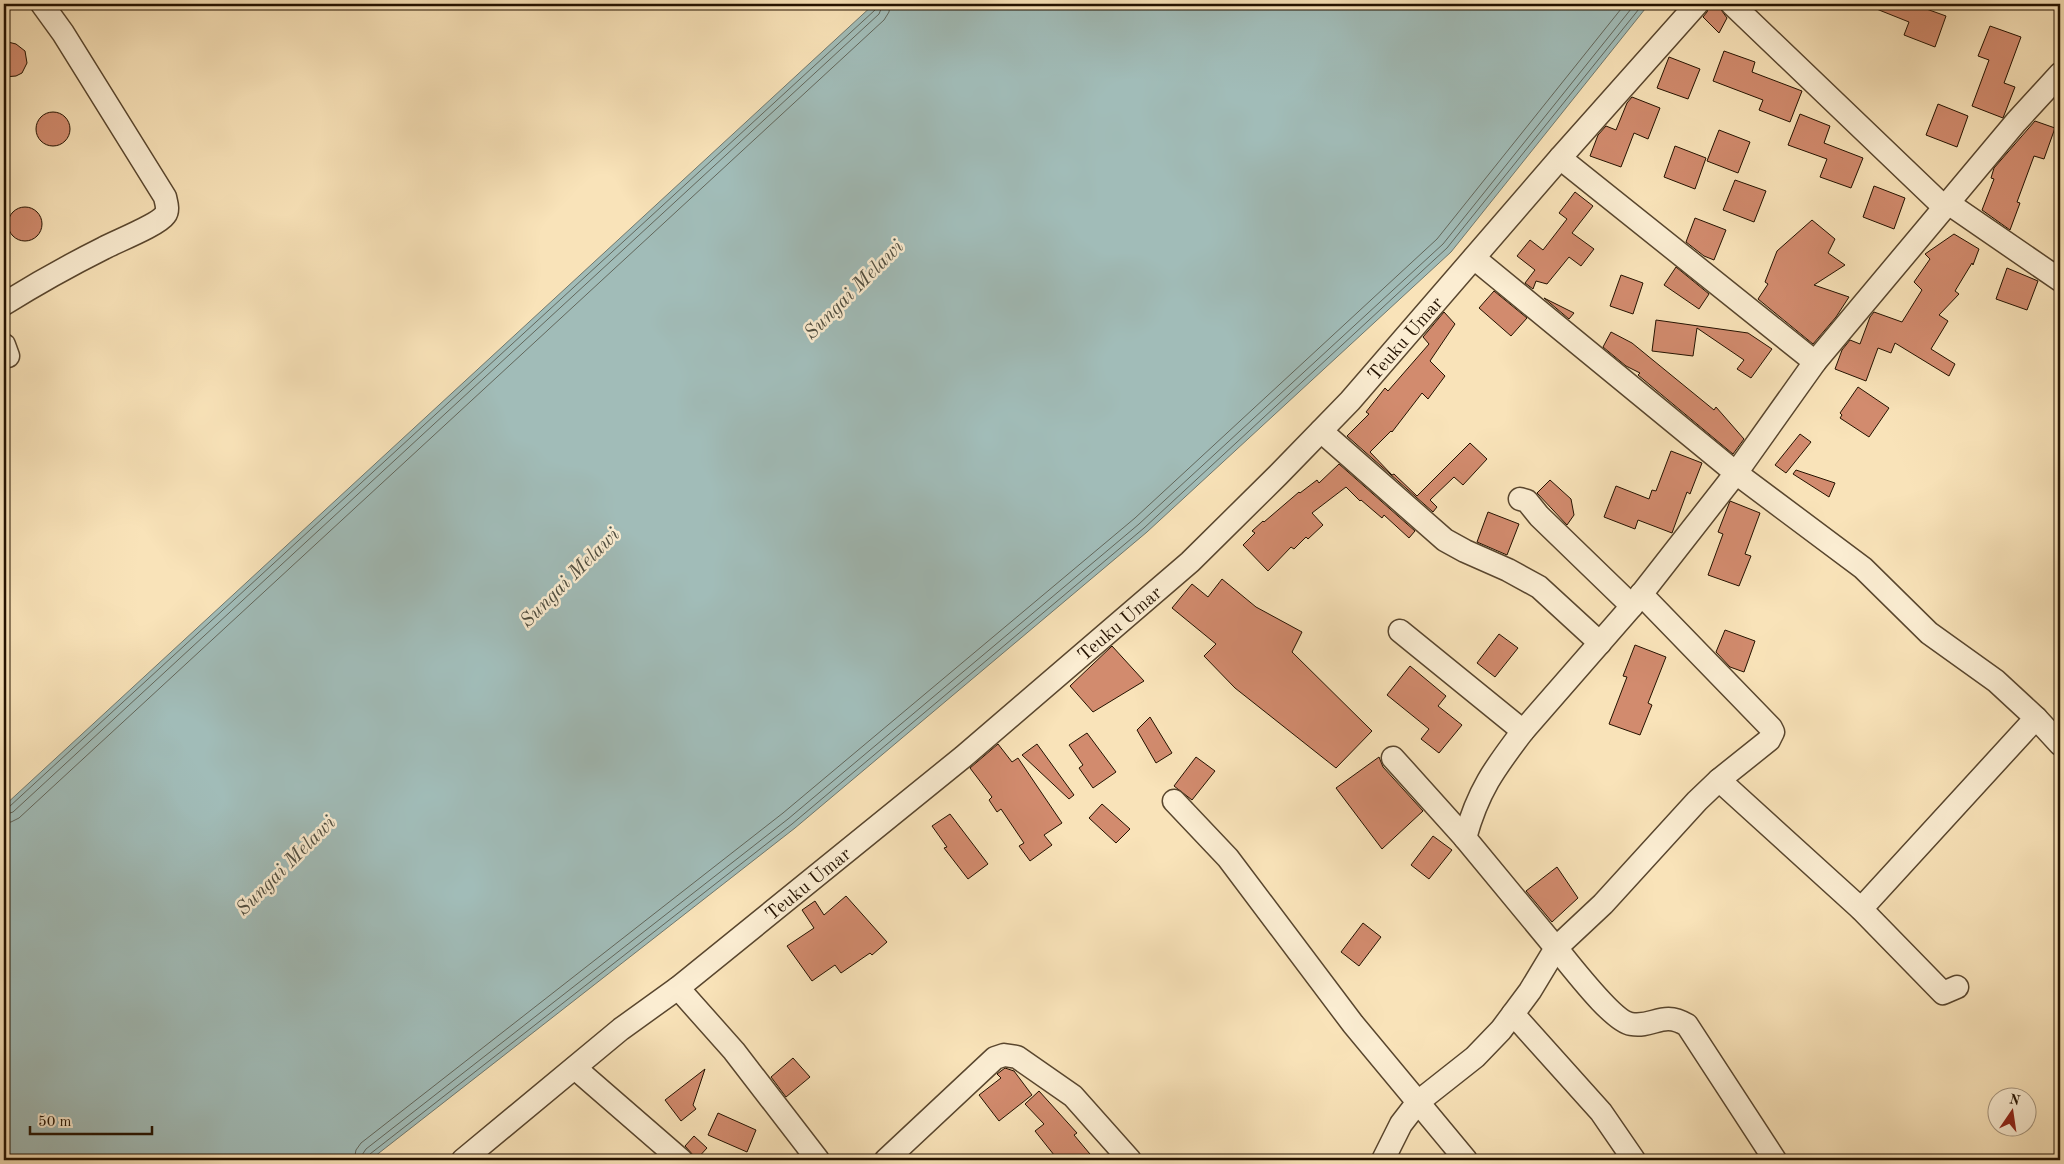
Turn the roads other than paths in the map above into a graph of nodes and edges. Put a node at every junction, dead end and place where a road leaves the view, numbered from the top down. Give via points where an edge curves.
1 (42, 4) edge
2 (1697, 4) edge
3 (1732, 4) edge
4 (2060, 74) edge
5 (1560, 158) junction
6 (1946, 205) junction
7 (1474, 258) junction
8 (2060, 280) edge
9 (4, 304) edge
10 (1815, 362) junction
11 (1321, 431) junction
12 (1736, 473) junction
13 (1520, 498) dead end
14 (1636, 600) junction
15 (1400, 631) dead end
16 (1600, 643) junction
17 (2036, 718) junction
18 (1522, 731) junction
19 (2060, 744) edge
20 (1393, 758) dead end
21 (1719, 780) junction
22 (1174, 801) dead end
23 (1465, 838) junction
24 (1862, 909) junction
25 (1556, 948) junction
26 (1957, 987) dead end
27 (678, 988) junction
28 (1513, 1014) junction
29 (574, 1068) junction
30 (1418, 1102) junction
31 (476, 1156) edge
32 (681, 1160) edge
33 (818, 1160) edge
34 (886, 1160) edge
35 (1130, 1160) edge
36 (1383, 1160) edge
37 (1466, 1160) edge
38 (1634, 1160) edge
39 (1775, 1160) edge

1 - 9 street via 165,196 167,206 165,215 157,222
2 - 5 street, Teuku Umar
3 - 6 street
4 - 6 street
5 - 7 street, Teuku Umar
5 - 10 street
6 - 8 street
6 - 10 street
7 - 11 street, Teuku Umar
7 - 12 street
10 - 12 street
11 - 16 street via 1445,540 1538,587
11 - 27 street, Teuku Umar via 1190,562 963,757
12 - 14 street
12 - 17 street via 1863,568 1929,633 1996,681
13 - 14 street
14 - 16 street
14 - 21 street via 1773,732 1769,740
15 - 18 street
16 - 18 street
17 - 19 street
17 - 24 street
18 - 23 street via 1490,774 1472,810
20 - 23 street
21 - 24 street
21 - 25 street via 1604,904
22 - 30 street via 1228,858 1353,1024
23 - 25 street
24 - 26 street via 1943,993
25 - 28 street
25 - 39 street via 1606,1007 1623,1020 1644,1024 1666,1018 1677,1019 1687,1025
27 - 29 street, Teuku Umar
27 - 33 street via 734,1050
28 - 30 street via 1475,1057
28 - 38 street via 1601,1112
29 - 31 street, Teuku Umar
29 - 32 street
30 - 36 street via 1401,1124
30 - 37 street
34 - 35 street via 995,1058 1004,1054 1017,1057 1073,1096

